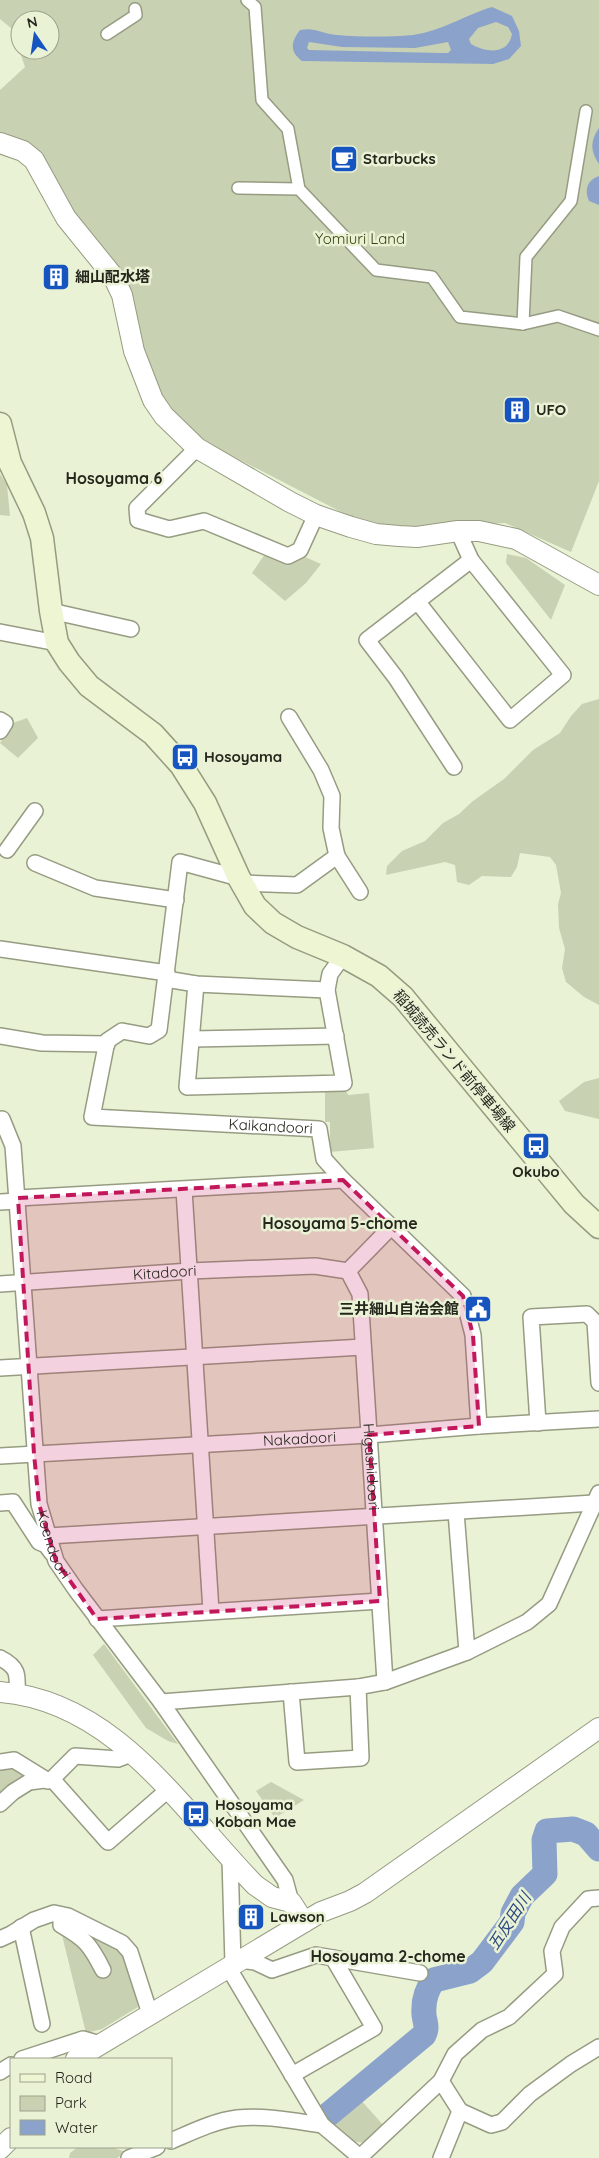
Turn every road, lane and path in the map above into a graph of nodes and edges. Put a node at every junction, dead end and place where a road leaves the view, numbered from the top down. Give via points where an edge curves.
1 (247, 0) edge
2 (135, 9) dead end
3 (106, 34) dead end
4 (586, 112) dead end
5 (0, 143) edge
6 (238, 188) dead end
7 (299, 189) junction
8 (523, 324) junction
9 (599, 330) edge
10 (0, 424) edge
11 (196, 448) junction
12 (316, 515) junction
13 (458, 531) junction
14 (471, 560) junction
15 (599, 585) edge
16 (417, 601) junction
17 (51, 611) junction
18 (130, 629) dead end
19 (0, 632) edge
20 (57, 643) junction
21 (289, 717) dead end
22 (0, 720) edge
23 (0, 731) edge
24 (454, 767) dead end
25 (35, 811) dead end
26 (7, 850) dead end
27 (338, 856) junction
28 (35, 863) dead end
29 (241, 880) junction
30 (360, 892) dead end
31 (176, 900) junction
32 (0, 949) edge
33 (343, 956) junction
34 (166, 976) junction
35 (196, 984) junction
36 (327, 990) junction
37 (0, 1036) edge
38 (336, 1036) junction
39 (192, 1039) junction
40 (107, 1042) junction
41 (2, 1119) dead end
42 (343, 1180) junction
43 (184, 1190) junction
44 (18, 1200) junction
45 (0, 1202) edge
46 (392, 1226) junction
47 (599, 1227) edge
48 (190, 1271) junction
49 (348, 1271) junction
50 (23, 1283) junction
51 (0, 1284) edge
52 (363, 1347) junction
53 (195, 1356) junction
54 (28, 1366) junction
55 (0, 1368) edge
56 (599, 1383) edge
57 (599, 1419) edge
58 (538, 1423) junction
59 (479, 1426) junction
60 (369, 1436) junction
61 (201, 1445) junction
62 (34, 1454) junction
63 (0, 1456) edge
64 (597, 1498) edge
65 (0, 1503) edge
66 (456, 1512) junction
67 (374, 1517) junction
68 (206, 1527) junction
69 (48, 1536) junction
70 (56, 1561) junction
71 (380, 1601) junction
72 (211, 1611) junction
73 (97, 1619) junction
74 (467, 1652) junction
75 (0, 1658) edge
76 (385, 1682) junction
77 (358, 1686) junction
78 (9, 1692) edge
79 (291, 1692) junction
80 (161, 1702) junction
81 (599, 1728) edge
82 (132, 1754) junction
83 (0, 1762) edge
84 (50, 1780) junction
85 (169, 1789) junction
86 (0, 1804) edge
87 (230, 1859) junction
88 (599, 1898) edge
89 (291, 1902) junction
90 (61, 1914) junction
91 (304, 1922) junction
92 (21, 1928) junction
93 (0, 1938) edge
94 (333, 1958) junction
95 (234, 1964) junction
96 (103, 1970) dead end
97 (420, 1973) dead end
98 (150, 2014) junction
99 (42, 2024) dead end
100 (100, 2044) junction
101 (599, 2046) edge
102 (25, 2058) edge
103 (78, 2058) edge
104 (292, 2075) junction
105 (441, 2081) junction
106 (460, 2111) junction
107 (322, 2125) junction
108 (10, 2139) edge
109 (172, 2141) edge
110 (154, 2148) edge
111 (0, 2149) edge
112 (129, 2158) edge
113 (361, 2158) edge
114 (441, 2158) edge

1 - 7 street via 255,7 262,100 288,129
2 - 3 street via 136,15
4 - 8 street via 571,201 526,257
5 - 11 street via 23,151 34,160 66,218 113,276 122,295 134,351 153,400
6 - 7 street
7 - 8 street via 376,270 432,277 460,317
8 - 9 street via 558,316
10 - 17 main road, 稲城読売ランド前停車場線 via 10,463 52,559
11 - 12 street
11 - 12 street via 137,508 138,520 169,529 204,521 288,556 300,550
12 - 13 street via 376,534 417,537
13 - 14 street
13 - 15 street via 479,531 516,539
14 - 16 street
14 - 16 street via 562,675 510,720
16 - 24 street via 367,640
17 - 18 street
17 - 20 main road, 稲城読売ランド前停車場線
19 - 20 street
20 - 29 main road, 稲城読売ランド前停車場線 via 89,686 153,734 181,765 205,802
21 - 27 street via 321,770 332,796 331,828
22 - 23 street via 5,723
25 - 26 street
27 - 29 street via 297,885
27 - 30 street
28 - 31 street via 95,888
29 - 31 street via 180,862
29 - 33 main road, 稲城読売ランド前停車場線 via 255,906 272,923
31 - 34 street
32 - 34 street
33 - 36 street via 330,974
33 - 47 main road, 稲城読売ランド前停車場線 via 379,976 403,997 574,1204
34 - 35 street
34 - 40 street via 159,1030 149,1036 122,1031
35 - 36 street
35 - 39 street
36 - 38 street
37 - 40 street via 42,1043
38 - 39 street
38 - 39 street via 344,1083 187,1087
40 - 42 street, Kaikandoori via 92,1117 319,1129 324,1159
41 - 44 street, Koendoori via 14,1146
42 - 43 street
42 - 46 street, Kaikandoori
43 - 44 street
43 - 48 street
44 - 45 street
44 - 50 street, Koendoori
46 - 49 street
46 - 59 street, Kaikandoori via 463,1296 474,1335
48 - 49 street, Kitadoori via 314,1266
48 - 50 street, Kitadoori
48 - 53 street
49 - 52 street, Higashidoori via 360,1294
50 - 51 street, Kitadoori
50 - 54 street, Koendoori
52 - 53 street
52 - 60 street, Higashidoori
53 - 54 street
53 - 61 street
54 - 55 street
54 - 62 street, Koendoori
56 - 58 street via 595,1322 587,1314 531,1318
57 - 58 street, Nakadoori
58 - 59 street, Nakadoori
59 - 60 street, Nakadoori
60 - 61 street, Nakadoori
60 - 67 street, Higashidoori
61 - 62 street, Nakadoori
61 - 68 street
62 - 63 street, Nakadoori
62 - 69 street, Koendoori via 38,1504
64 - 66 street
64 - 74 street via 549,1604 527,1622
65 - 70 street via 14,1502
66 - 67 street
66 - 74 street
67 - 68 street
67 - 71 street, Higashidoori
68 - 69 street
68 - 72 street
69 - 70 street, Koendoori
70 - 73 street, Koendoori
71 - 72 street
71 - 76 street, Higashidoori
72 - 73 street
73 - 80 street, Koendoori
74 - 76 street
75 - 78 street via 12,1664 18,1676
76 - 77 street
77 - 79 street
77 - 79 street via 361,1758 297,1762
78 - 82 street via 49,1701 79,1715
79 - 80 street
80 - 89 street, Koendoori via 285,1880
81 - 91 street via 365,1893
82 - 84 street via 118,1758 75,1756
82 - 85 street
83 - 84 street via 14,1760
84 - 85 street via 108,1842
84 - 86 street via 29,1782
85 - 87 street
87 - 89 street via 263,1891
87 - 95 street
88 - 105 street via 588,1900 562,1926 552,1951 555,1974 509,2017 482,2030 455,2054
89 - 91 street
90 - 92 street via 40,1917
90 - 96 street via 60,1925 81,1937
90 - 98 street via 122,1943 130,1952
91 - 95 street
92 - 93 street
92 - 99 street
94 - 95 street via 316,1955 272,1970 255,1962
94 - 97 street
94 - 104 street via 374,2028
95 - 98 street
95 - 104 street
98 - 100 street
100 - 102 street via 83,2039
100 - 103 street
101 - 106 street via 530,2094 502,2122 490,2125
104 - 107 street
105 - 106 street
105 - 113 street
106 - 114 street
107 - 109 street via 263,2117 236,2118
107 - 113 street
108 - 111 street
110 - 112 street

